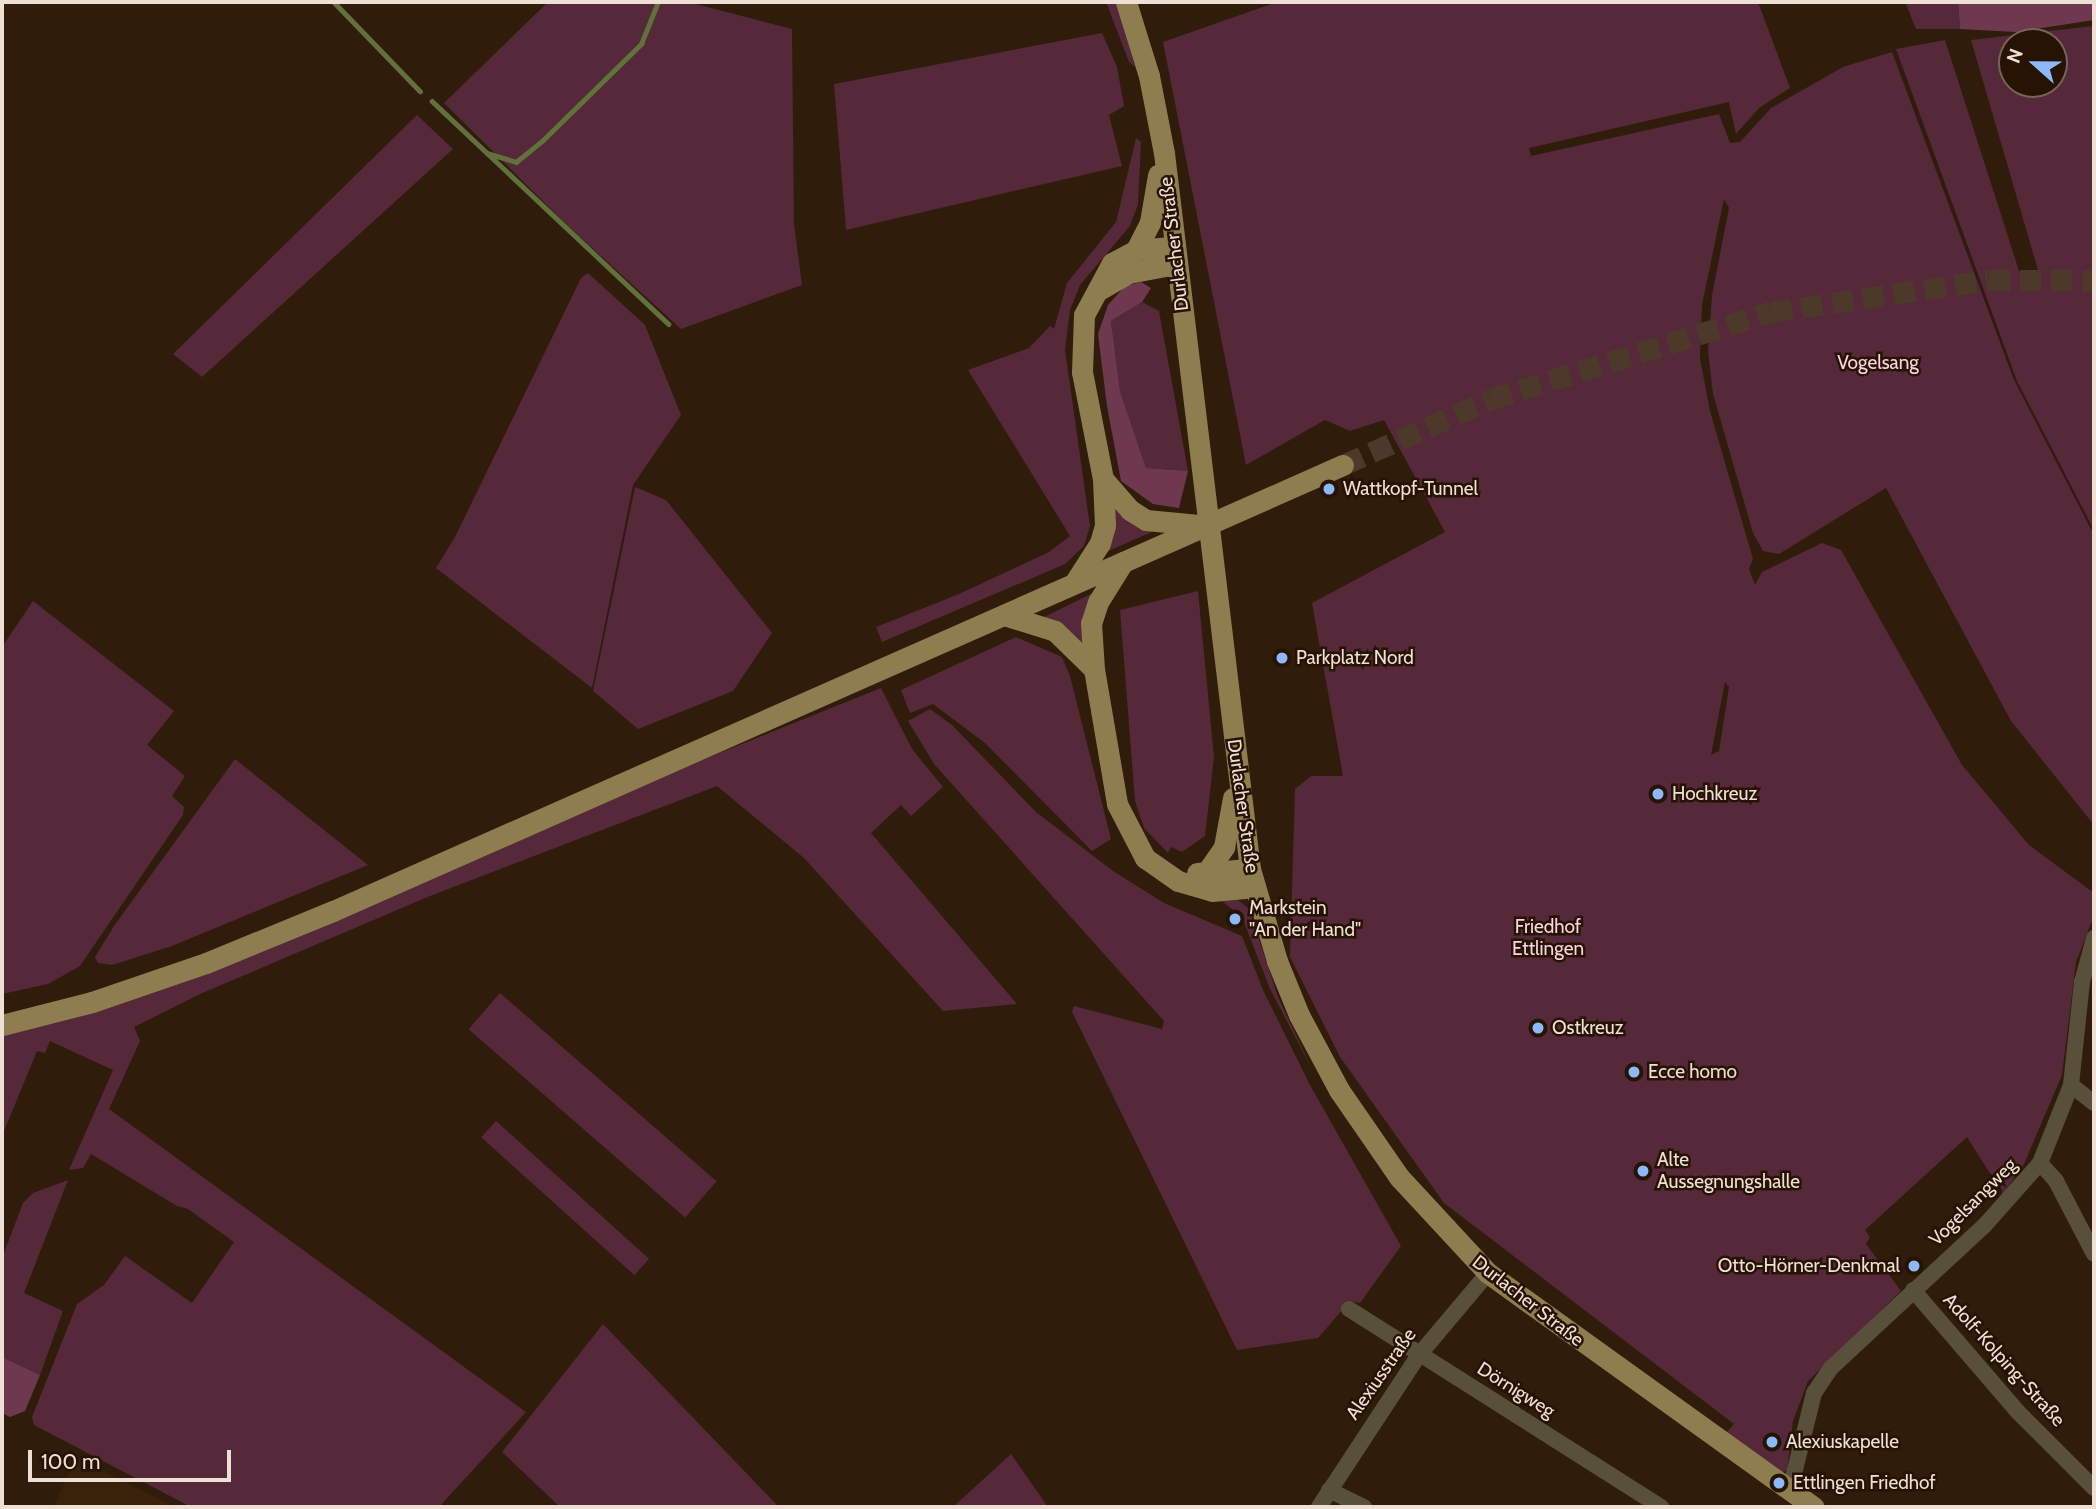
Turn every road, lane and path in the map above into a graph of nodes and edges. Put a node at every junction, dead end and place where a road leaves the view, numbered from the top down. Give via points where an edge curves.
1 (1126, 2) edge
2 (1164, 153) junction
3 (1136, 250) junction
4 (1175, 256) junction
5 (1091, 296) junction
6 (1343, 465) tunnel mouth
7 (1103, 479) junction
8 (1208, 525) junction
9 (1123, 562) junction
10 (1073, 584) junction
11 (1004, 615) junction
12 (1094, 669) junction
13 (1237, 776) junction
14 (1162, 870) junction
15 (1206, 873) junction
16 (1252, 878) junction
17 (2094, 938) edge
18 (2, 1025) edge
19 (2071, 1085) junction
20 (2094, 1103) edge
21 (2040, 1163) junction
22 (2094, 1254) edge
23 (1488, 1273) junction
24 (1913, 1290) junction
25 (1349, 1309) dead end
26 (1419, 1355) junction
27 (2094, 1488) edge
28 (1329, 1490) junction
29 (1790, 1490) junction
30 (1319, 1507) edge
31 (1364, 1507) edge
32 (1661, 1507) edge
33 (1814, 1507) edge

1 - 2 main road, Durlacher Straße via 1149,76
2 - 3 main road via 1150,222
2 - 4 main road, Durlacher Straße
3 - 4 main road
3 - 5 main road via 1112,263
4 - 5 main road via 1128,273
4 - 13 main road, Durlacher Straße
5 - 7 main road via 1080,333 1080,354
6 - 8 main road
7 - 8 main road via 1130,510 1146,520
7 - 10 main road via 1105,525 1100,543
8 - 9 main road
9 - 10 main road
9 - 12 main road via 1098,602 1091,623
10 - 11 main road
11 - 12 main road via 1055,631
11 - 18 main road via 206,963 92,1002
12 - 14 main road via 1117,804 1133,842
13 - 15 main road via 1224,846
13 - 16 main road, Durlacher Straße
14 - 15 main road
14 - 16 main road via 1178,881 1212,891
15 - 16 main road
16 - 23 main road, Durlacher Straße via 1295,1004 1339,1090 1399,1177
17 - 19 street, Vogelsangweg via 2082,982
19 - 20 street
19 - 21 street, Vogelsangweg
21 - 22 street via 2056,1181
21 - 24 street, Vogelsangweg via 1985,1225
23 - 26 street, Alexiusstraße
23 - 29 main road, Durlacher Straße
24 - 27 street, Adolf-Kolping-Straße via 2017,1411
24 - 29 street, Vogelsangweg via 1830,1368 1814,1393
25 - 26 street, Dörnigweg
26 - 28 street, Alexiusstraße
26 - 32 street, Dörnigweg
28 - 30 street, Alexiusstraße
28 - 31 street
29 - 33 main road, Durlacher Straße

